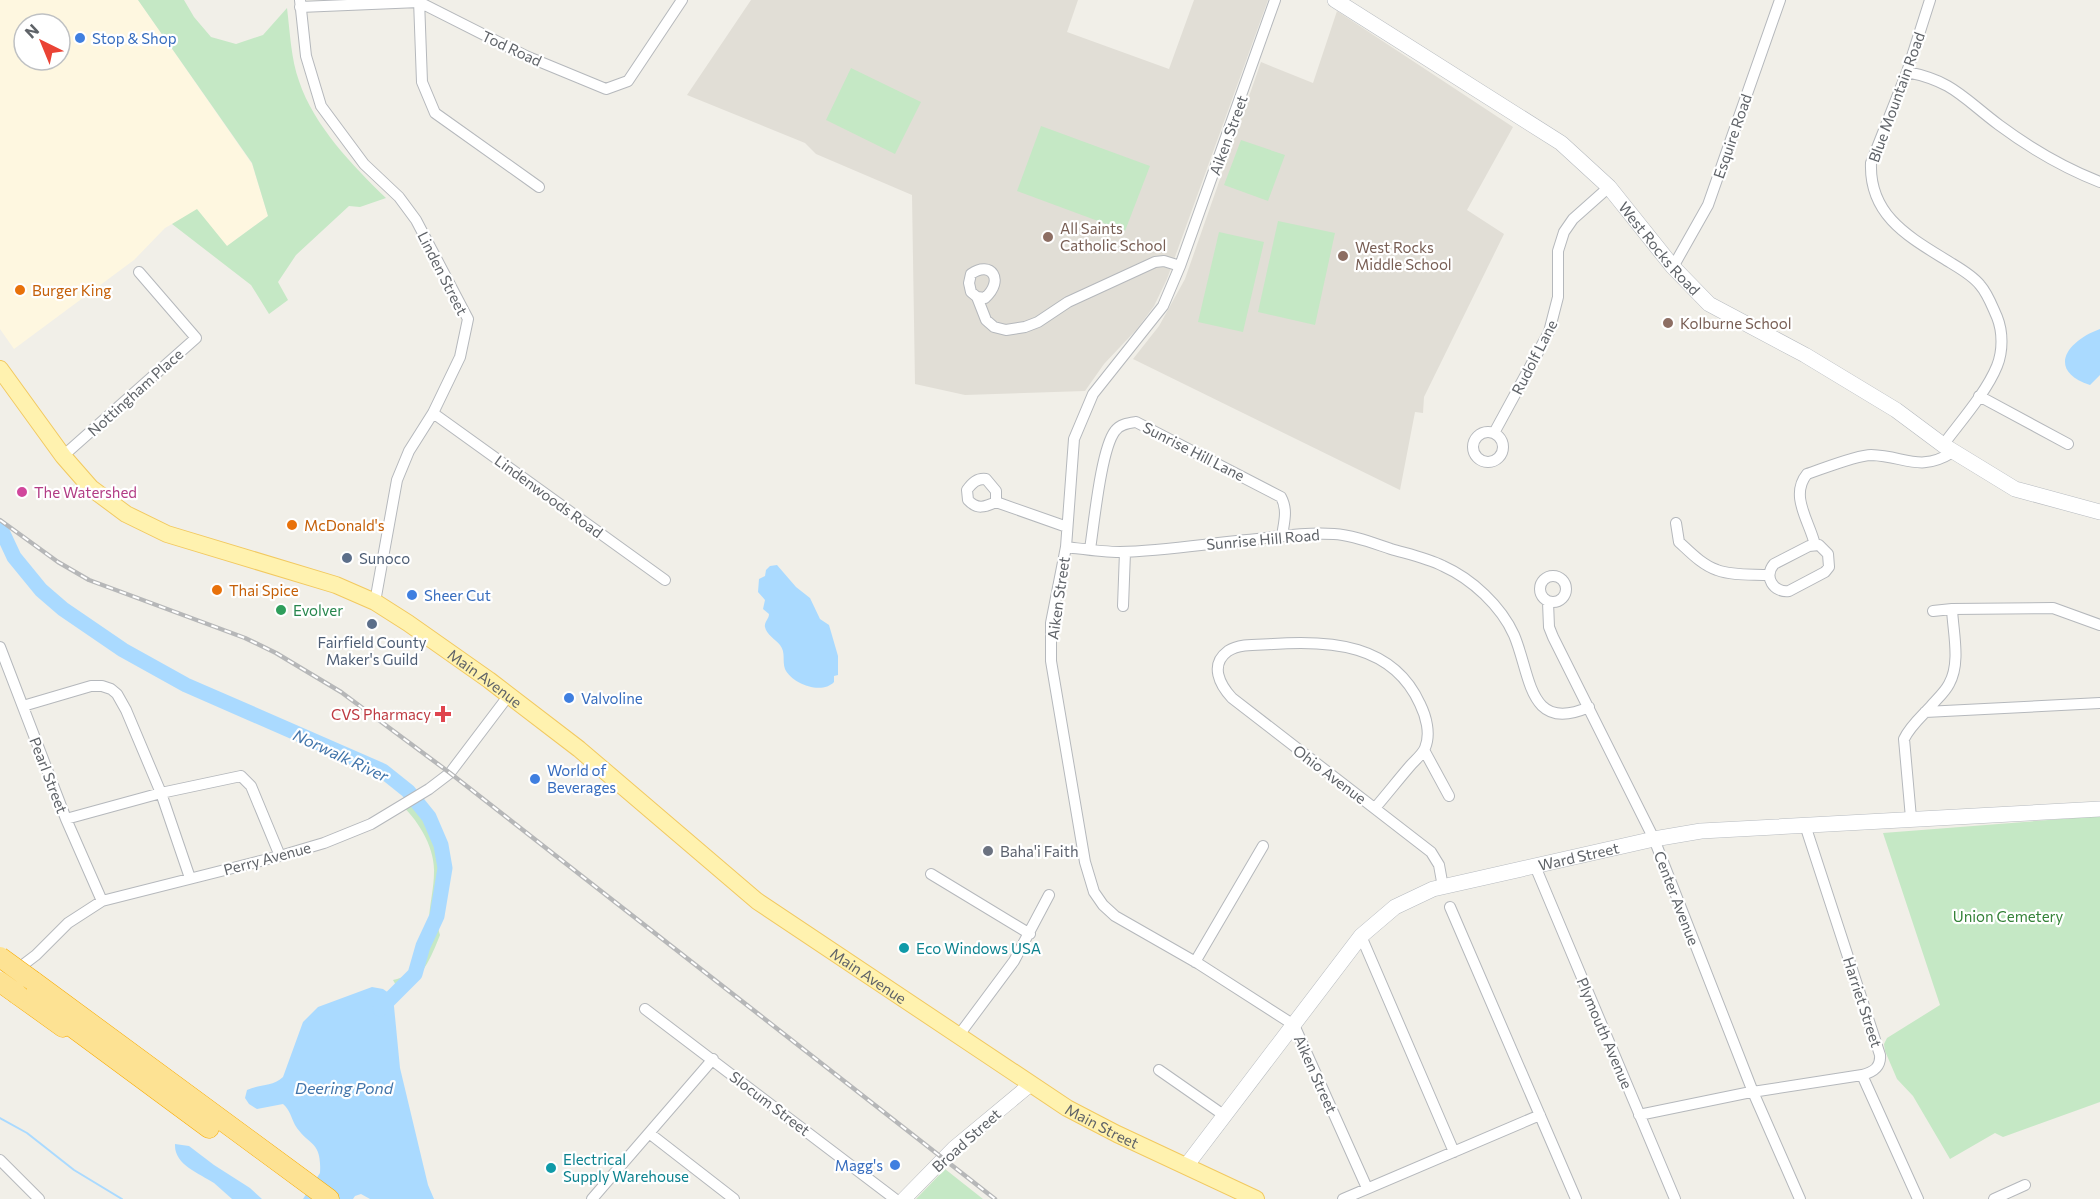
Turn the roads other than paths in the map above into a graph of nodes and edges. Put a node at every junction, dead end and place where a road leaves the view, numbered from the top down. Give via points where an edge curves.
1 (682, 0) edge
2 (1275, 0) edge
3 (1335, 0) edge
4 (1780, 0) edge
5 (1930, 0) edge
6 (419, 1) edge
7 (300, 3) edge
8 (1907, 72) junction
9 (2100, 182) edge
10 (538, 187) dead end
11 (1609, 187) junction
12 (1180, 266) junction
13 (1673, 267) junction
14 (139, 272) dead end
15 (977, 297) dead end
16 (0, 369) edge
17 (1979, 396) junction
18 (434, 413) junction
19 (1494, 433) dead end
20 (2067, 444) dead end
21 (1948, 449) junction
22 (63, 456) junction
23 (996, 502) dead end
24 (2100, 512) edge
25 (1676, 523) dead end
26 (1067, 527) junction
27 (1282, 536) junction
28 (1815, 545) junction
29 (1066, 547) junction
30 (1090, 549) junction
31 (1125, 552) junction
32 (1769, 575) junction
33 (665, 580) dead end
34 (375, 602) junction
35 (1548, 602) dead end
36 (1123, 606) dead end
37 (1952, 609) junction
38 (1933, 611) dead end
39 (2100, 625) edge
40 (0, 647) edge
41 (509, 695) junction
42 (2100, 703) edge
43 (23, 706) junction
44 (1589, 707) junction
45 (1925, 712) junction
46 (1424, 750) junction
47 (161, 794) junction
48 (1449, 796) dead end
49 (1375, 808) junction
50 (2100, 809) edge
51 (1911, 818) junction
52 (66, 819) junction
53 (1805, 825) junction
54 (1654, 839) junction
55 (1263, 846) dead end
56 (280, 856) junction
57 (1535, 866) junction
58 (931, 874) dead end
59 (190, 878) junction
60 (1443, 887) junction
61 (1049, 895) dead end
62 (102, 901) junction
63 (1450, 907) dead end
64 (1030, 934) junction
65 (1361, 936) junction
66 (2, 953) edge
67 (1195, 962) junction
68 (0, 973) edge
69 (0, 982) edge
70 (27, 986) junction
71 (645, 1009) dead end
72 (1294, 1024) junction
73 (959, 1035) junction
74 (713, 1059) junction
75 (1159, 1070) dead end
76 (1862, 1075) junction
77 (1031, 1084) junction
78 (1753, 1092) junction
79 (1540, 1115) junction
80 (1640, 1115) junction
81 (1225, 1116) junction
82 (650, 1133) junction
83 (1454, 1152) junction
84 (0, 1160) edge
85 (1186, 1166) junction
86 (2025, 1185) dead end
87 (299, 1188) edge
88 (1367, 1188) junction
89 (1230, 1193) edge
90 (39, 1199) edge
91 (329, 1199) edge
92 (592, 1199) edge
93 (734, 1199) edge
94 (895, 1199) edge
95 (904, 1199) edge
96 (1256, 1199) edge
97 (1343, 1199) edge
98 (1576, 1199) edge
99 (1675, 1199) edge
100 (1800, 1199) edge
101 (1918, 1199) edge
102 (1994, 1199) edge

1 - 6 street, Tod Road via 628,81 606,89 526,56
2 - 12 street, Aiken Street
3 - 11 main road, West Rocks Road via 1562,143
4 - 13 street, Esquire Road via 1708,205
5 - 8 street, Blue Mountain Road
6 - 7 street, Tod Road
6 - 10 street via 422,82 435,113
7 - 18 street, Linden Street via 306,56 321,106 364,164 399,197 416,220 468,319 460,357
8 - 9 street via 1930,76 1951,87 1998,125 2056,163
8 - 17 street, Blue Mountain Road via 1871,163 1870,178 1876,198 1901,231 1965,272 1980,284 1991,302 2000,326 2001,346 1997,366
11 - 13 main road, West Rocks Road
11 - 19 street, Rudolf Lane via 1572,219 1564,232 1558,252 1558,297 1550,332
12 - 15 street via 1155,262 1068,302 1038,322 1006,330 986,320
12 - 26 street, Aiken Street via 1163,306 1093,394 1074,439
13 - 21 main road, West Rocks Road via 1709,303 1805,355 1913,422
14 - 22 street, Nottingham Place via 196,338
16 - 22 main road, Main Avenue
17 - 20 street
17 - 21 street, Blue Mountain Road
18 - 33 street, Lindenwoods Road
18 - 34 street, Linden Street via 409,451 397,480
21 - 24 main road, West Rocks Road via 2015,489
21 - 28 street via 1939,461 1920,464 1869,455 1807,474 1801,481 1800,509 1812,529
22 - 34 main road, Main Avenue via 91,488 126,514 167,534 336,585
23 - 26 street
25 - 32 street via 1679,542 1705,565 1735,573
26 - 29 street, Aiken Street
27 - 30 street, Sunrise Hill Lane via 1286,513 1281,497 1136,422 1117,428 1107,447
27 - 31 street, Sunrise Hill Road
27 - 44 street, Sunrise Hill Road via 1334,534 1444,566 1468,580 1503,616 1539,703 1553,714 1573,714
28 - 32 street via 1774,564
28 - 32 street via 1825,548 1828,554 1829,567 1825,572 1783,592 1774,587
29 - 30 street, Sunrise Hill Road
29 - 67 street, Aiken Street via 1051,623 1051,661 1090,884 1115,916
30 - 31 street, Sunrise Hill Road
31 - 36 street
34 - 41 main road, Main Avenue
35 - 44 street, Center Avenue via 1549,627
37 - 38 street
37 - 39 street via 2053,608
37 - 45 street via 1953,676
40 - 43 street, Pearl Street
41 - 56 street, Perry Avenue via 465,756 429,789 371,824
41 - 73 main road, Main Avenue via 579,748 757,901
42 - 45 street
43 - 47 street via 92,686 111,689 126,710
43 - 52 street, Pearl Street
44 - 54 street, Center Avenue
45 - 51 street via 1904,739
46 - 48 street
46 - 49 street
46 - 49 street, Ohio Avenue via 1427,727 1414,692 1388,666 1362,651 1329,643 1284,643 1227,652 1218,670 1219,679 1232,699
47 - 52 street
47 - 56 street via 241,776 251,786
47 - 59 street
49 - 60 street, Ohio Avenue via 1434,855
50 - 51 main road, Ward Street
51 - 53 main road, Ward Street
52 - 62 street, Pearl Street
53 - 54 main road, Ward Street via 1701,831
53 - 76 street, Harriet Street via 1880,1055 1877,1068
54 - 57 main road, Ward Street
54 - 78 street, Center Avenue
55 - 67 street
56 - 59 street, Perry Avenue
57 - 60 main road, Ward Street
57 - 80 street, Plymouth Avenue
58 - 64 street
59 - 62 street, Perry Avenue
60 - 65 main road, Ward Street via 1395,907
61 - 64 street
62 - 69 street, Perry Avenue via 68,923 36,956
63 - 79 street
64 - 73 street
65 - 72 main road, Ward Street
65 - 83 street
66 - 70 highway
67 - 72 street, Aiken Street
68 - 70 highway
69 - 70 highway, bridge
70 - 87 highway via 121,1063
70 - 87 highway via 65,1005
71 - 74 street, Slocum Street
72 - 81 main road, Ward Street
72 - 88 street, Aiken Street
73 - 77 main road, Main Street
74 - 82 street
74 - 94 street, Slocum Street
75 - 81 street
76 - 78 street
76 - 101 street
77 - 85 main road, Main Street via 1103,1128
77 - 95 street, Broad Street via 954,1148
78 - 80 street
78 - 100 street, Center Avenue
79 - 83 street
79 - 98 street
80 - 99 street, Plymouth Avenue
81 - 85 main road, Ward Street
82 - 92 street
82 - 93 street
83 - 88 street
84 - 90 street
85 - 89 main road, Main Street
86 - 102 street
87 - 91 highway
88 - 97 street
89 - 96 main road, Main Street

